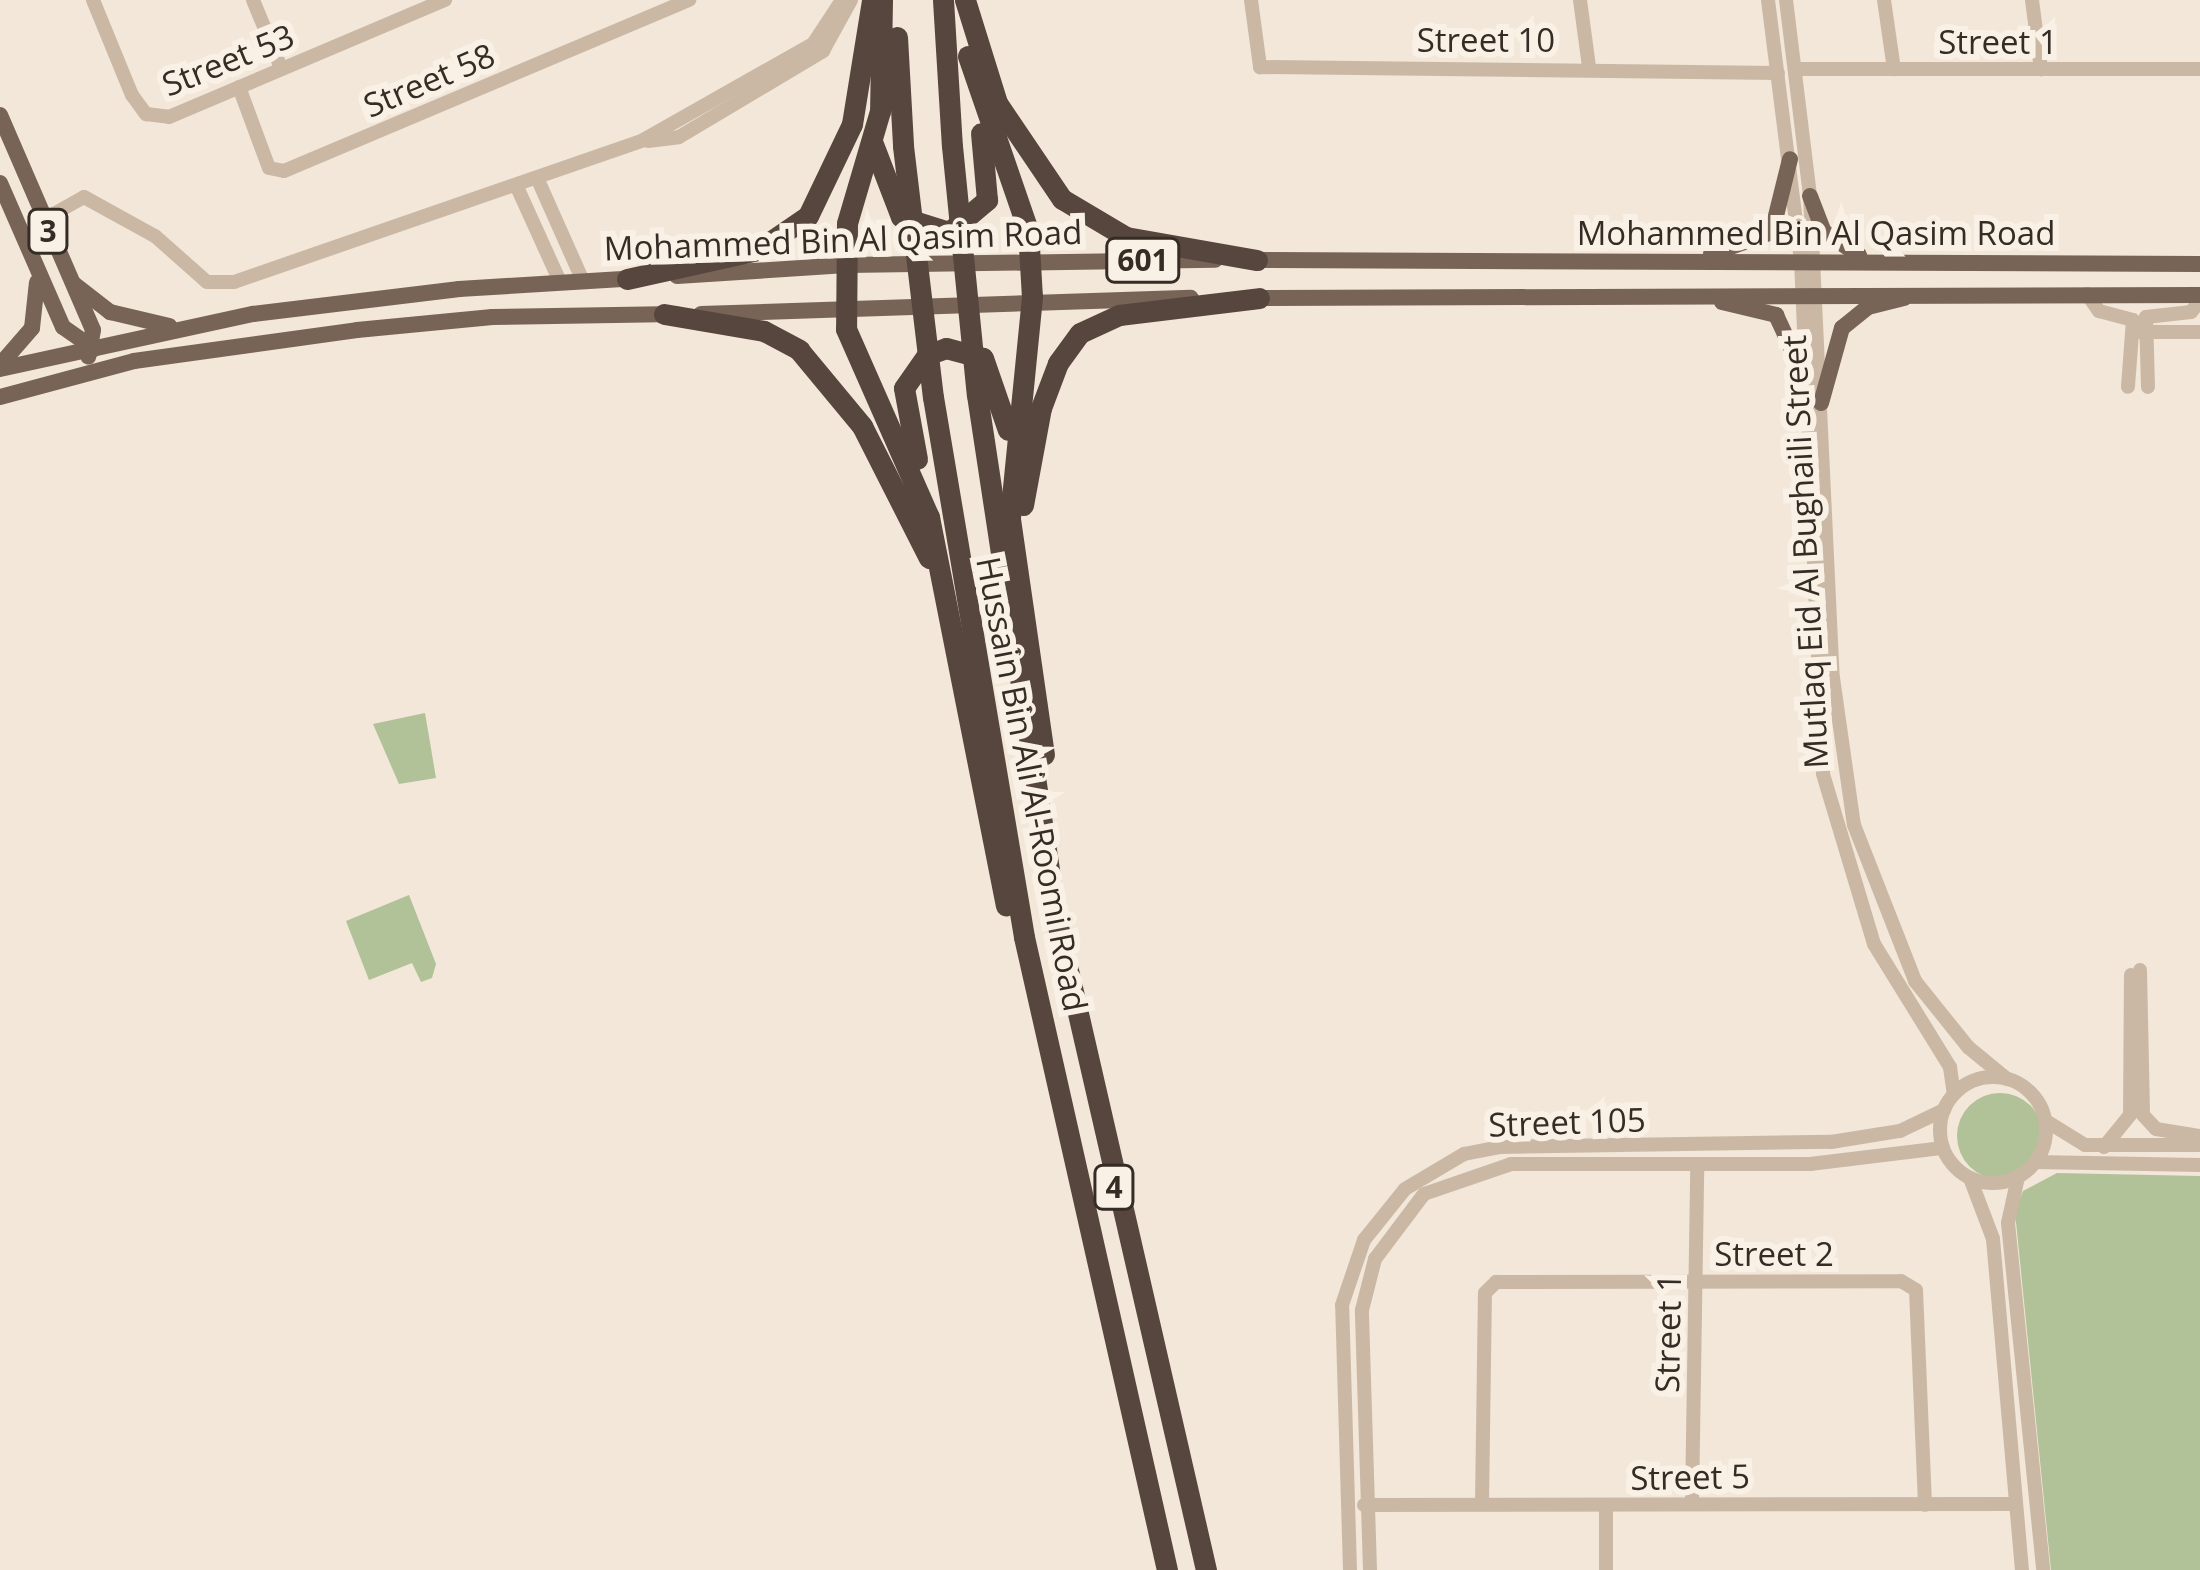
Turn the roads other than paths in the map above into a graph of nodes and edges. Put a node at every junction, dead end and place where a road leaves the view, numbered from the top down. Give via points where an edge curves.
1 (93, 0) edge
2 (253, 0) edge
3 (445, 0) edge
4 (689, 0) edge
5 (842, 0) edge
6 (851, 0) edge
7 (872, 0) edge
8 (882, 0) edge
9 (895, 0) edge
10 (943, 0) edge
11 (962, 0) edge
12 (1251, 0) edge
13 (1580, 0) edge
14 (1768, 0) edge
15 (1786, 0) edge
16 (1884, 0) edge
17 (2032, 0) edge
18 (416, 6) edge
19 (968, 56) junction
20 (1589, 67) junction
21 (281, 68) junction
22 (1796, 69) junction
23 (1894, 69) junction
24 (2041, 69) junction
25 (2200, 69) edge
26 (1778, 73) junction
27 (239, 87) junction
28 (0, 115) edge
29 (643, 140) junction
30 (873, 143) junction
31 (1790, 159) junction
32 (538, 180) junction
33 (0, 183) edge
34 (518, 187) junction
35 (1810, 196) junction
36 (43, 220) junction
37 (1031, 259) junction
38 (1257, 260) junction
39 (1808, 260) junction
40 (1889, 261) junction
41 (1684, 263) junction
42 (2200, 264) edge
43 (847, 265) junction
44 (35, 270) junction
45 (627, 279) junction
46 (70, 280) junction
47 (583, 281) junction
48 (560, 282) junction
49 (2200, 284) edge
50 (1809, 291) junction
51 (1925, 292) junction
52 (1542, 293) junction
53 (2087, 294) junction
54 (2143, 294) junction
55 (1032, 297) junction
56 (1259, 298) junction
57 (2200, 298) edge
58 (844, 310) junction
59 (664, 314) junction
60 (188, 327) junction
61 (2139, 332) junction
62 (2200, 332) edge
63 (92, 348) junction
64 (134, 361) junction
65 (0, 367) edge
66 (1802, 370) junction
67 (67, 379) junction
68 (2128, 387) dead end
69 (2148, 387) dead end
70 (0, 397) edge
71 (1821, 403) junction
72 (1012, 454) junction
73 (929, 517) junction
74 (1018, 584) junction
75 (943, 592) junction
76 (1813, 614) junction
77 (1837, 710) junction
78 (1041, 801) junction
79 (1024, 937) junction
80 (2007, 1079) junction
81 (1954, 1094) junction
82 (1944, 1111) junction
83 (2045, 1120) junction
84 (2200, 1141) edge
85 (1544, 1145) junction
86 (2104, 1147) junction
87 (1943, 1148) junction
88 (2035, 1162) junction
89 (1544, 1163) junction
90 (1697, 1165) junction
91 (2200, 1165) edge
92 (2018, 1177) junction
93 (1970, 1178) junction
94 (1696, 1282) junction
95 (1361, 1378) junction
96 (1341, 1380) junction
97 (1692, 1502) junction
98 (1482, 1504) junction
99 (2016, 1504) junction
100 (1364, 1505) junction
101 (1606, 1505) junction
102 (1925, 1505) junction
103 (1167, 1570) edge
104 (1206, 1570) edge
105 (1350, 1570) edge
106 (1370, 1570) edge
107 (1606, 1570) edge
108 (2022, 1570) edge
109 (2043, 1570) edge

1 - 27 street, Street 53 via 146,114 169,117
2 - 21 street
3 - 18 street, Street 53
4 - 27 street, Street 58 via 284,171 269,168
5 - 29 street via 813,44
6 - 29 street via 823,51 679,137
7 - 45 highway via 852,124 808,216 758,250
8 - 30 highway via 884,74
9 - 79 highway, Hussain Bin Ali Al-Roomi Road / 4, bridge via 933,397
10 - 78 highway, Hussain Bin Ali Al-Roomi Road / 4, bridge via 977,394
11 - 19 highway
11 - 38 highway via 997,103 1062,199 1126,237
12 - 20 street, Street 10 via 1260,67
13 - 20 street
14 - 26 street
15 - 22 street
16 - 23 street
17 - 24 street
18 - 21 street, Street 53
19 - 30 highway via 989,164 978,215 949,232 915,228 892,203
19 - 37 highway via 1018,190
20 - 26 street, Street 10
21 - 27 street, Street 53
22 - 23 street, Street 1
22 - 35 street
23 - 24 street, Street 1
24 - 25 street, Street 1
26 - 31 street
28 - 36 main road, 3
29 - 32 street
30 - 43 highway via 847,223
31 - 39 street
31 - 41 main road via 1781,217 1766,237
32 - 34 street
32 - 47 street
33 - 44 main road, 3
34 - 36 street via 225,285 199,278 155,236 88,198 74,197
34 - 48 street
35 - 39 street
35 - 40 main road via 1832,242
36 - 46 main road, 3
37 - 38 main road, Mohammed Bin Al Qasim Road / 601
37 - 43 main road, Mohammed Bin Al Qasim Road / 601
37 - 55 highway
38 - 41 main road, Mohammed Bin Al Qasim Road / 601
39 - 40 main road, Mohammed Bin Al Qasim Road / 601
39 - 41 main road, Mohammed Bin Al Qasim Road / 601
39 - 50 street, Mutlaq Eid Al Bughaili Street
40 - 42 main road, Mohammed Bin Al Qasim Road / 601
43 - 45 main road, Mohammed Bin Al Qasim Road / 601
43 - 58 highway
44 - 63 main road, 3 via 70,337
44 - 65 main road via 32,328
45 - 47 main road, Mohammed Bin Al Qasim Road / 601
46 - 60 main road via 127,319
46 - 63 main road, 3 via 93,330
47 - 48 main road, Mohammed Bin Al Qasim Road / 601
48 - 60 main road, Mohammed Bin Al Qasim Road / 601
49 - 54 main road
50 - 51 main road, Mohammed Bin Al Qasim Road / 601
50 - 52 main road, Mohammed Bin Al Qasim Road / 601
50 - 66 street, Mutlaq Eid Al Bughaili Street
50 - 71 street, Mutlaq Eid Al Bughaili Street
51 - 53 main road, Mohammed Bin Al Qasim Road / 601
51 - 71 main road via 1849,319 1831,350
52 - 56 main road, Mohammed Bin Al Qasim Road / 601
52 - 66 main road via 1758,305 1780,321
53 - 54 main road, Mohammed Bin Al Qasim Road / 601
53 - 61 street via 2098,311 2130,315
54 - 57 main road, Mohammed Bin Al Qasim Road / 601
55 - 56 main road, Mohammed Bin Al Qasim Road / 601
55 - 58 main road, Mohammed Bin Al Qasim Road / 601
55 - 72 highway
56 - 74 highway via 1111,317 1067,346 1029,456
57 - 61 street via 2191,312 2150,314
58 - 59 main road, Mohammed Bin Al Qasim Road / 601
58 - 73 highway via 853,356
59 - 64 main road, Mohammed Bin Al Qasim Road / 601 via 492,317
59 - 75 highway via 764,331 808,359 869,438
60 - 63 main road, Mohammed Bin Al Qasim Road / 601
61 - 62 street
61 - 68 street
61 - 69 street
63 - 64 main road
63 - 65 main road, Mohammed Bin Al Qasim Road / 601
63 - 67 main road
64 - 67 main road, Mohammed Bin Al Qasim Road / 601
66 - 76 street, Mutlaq Eid Al Bughaili Street
67 - 70 main road, Mohammed Bin Al Qasim Road / 601
71 - 77 street, Mutlaq Eid Al Bughaili Street
72 - 73 highway via 1002,400 983,358 965,349 927,355 904,388 904,408
72 - 74 highway
73 - 75 highway
74 - 78 highway via 1042,725
75 - 79 highway via 995,864
76 - 77 street via 1824,621 1828,695
76 - 81 street, Mutlaq Eid Al Bughaili Street via 1818,739 1845,867 1898,991 1950,1066
77 - 80 street, Mutlaq Eid Al Bughaili Street via 1854,825 1893,937 1941,1016
78 - 104 highway, Hussain Bin Ali Al-Roomi Road / 4 via 1088,1073
79 - 103 highway, Hussain Bin Ali Al-Roomi Road / 4
80 - 81 street via 1979,1079
80 - 83 street via 2032,1094
81 - 82 street
82 - 85 street, Street 105 via 1900,1131 1831,1142
82 - 87 street
83 - 86 street via 2073,1143
83 - 88 street
84 - 86 street
84 - 86 street via 2156,1129 2143,1115 2135,970 2130,1115
85 - 89 street
85 - 96 street, Street 105 via 1464,1154 1405,1189 1379,1217 1349,1273
87 - 90 street, Street 105
87 - 93 street
88 - 91 street
88 - 92 street
89 - 90 street, Street 105
89 - 95 street, Street 105 via 1471,1173 1424,1194 1406,1214 1367,1281
90 - 94 street, Street 1
92 - 93 street
92 - 109 street via 2008,1223
93 - 99 street via 1993,1239
94 - 97 street, Street 1
94 - 98 street, Street 2 via 1489,1286
94 - 102 street, Street 2 via 1912,1285
95 - 96 street
95 - 100 street, Street 105
96 - 105 street, Street 105
97 - 101 street, Street 5
97 - 102 street, Street 5
98 - 100 street, Street 5
98 - 101 street, Street 5
99 - 102 street, Street 5
99 - 108 street
100 - 106 street, Street 105
101 - 107 street

